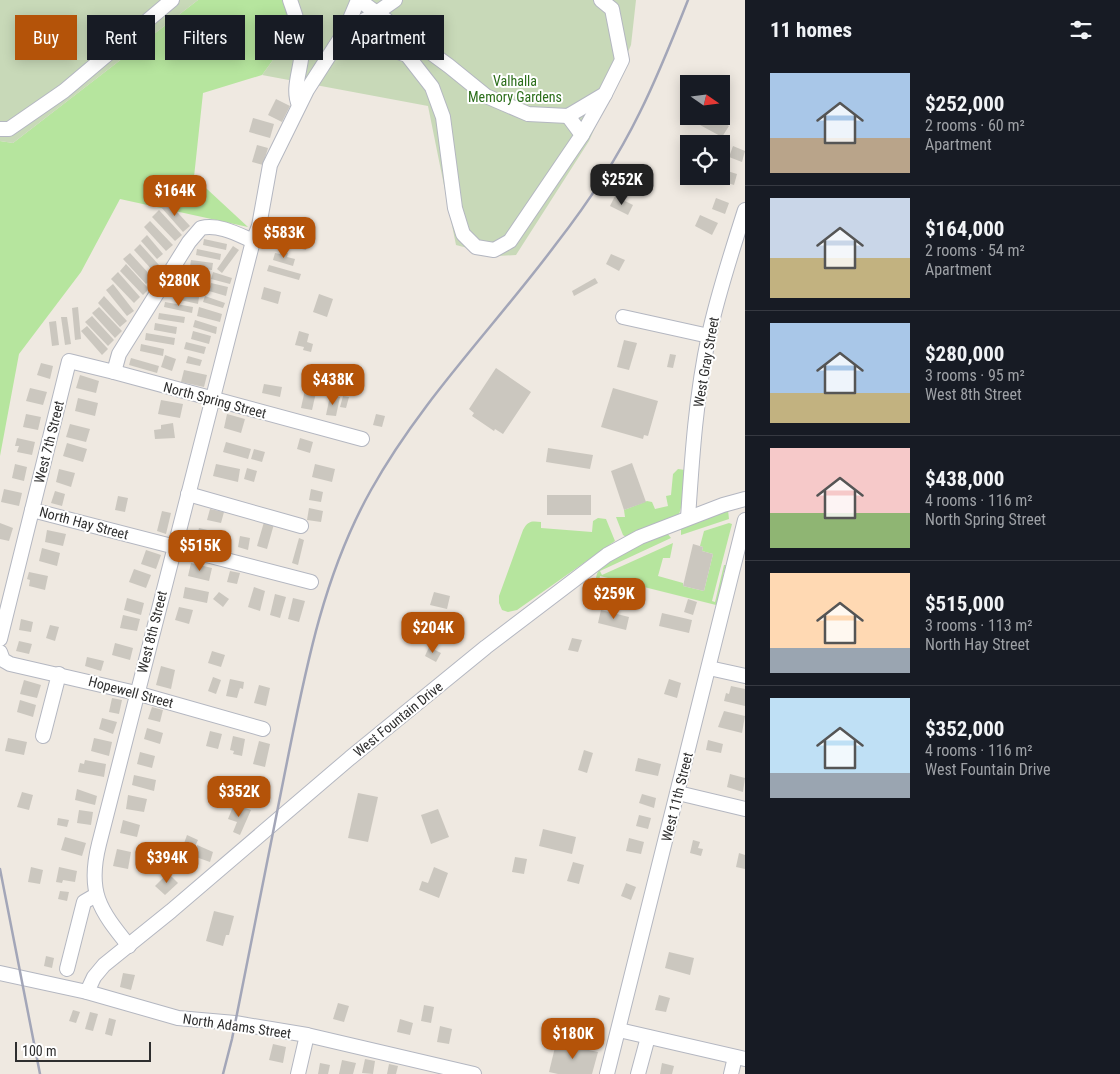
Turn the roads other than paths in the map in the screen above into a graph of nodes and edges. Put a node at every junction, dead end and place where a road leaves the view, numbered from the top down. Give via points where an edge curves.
1 (172, 0) edge
2 (290, 0) edge
3 (358, 0) edge
4 (395, 0) edge
5 (601, 0) edge
6 (377, 12) junction
7 (352, 15) edge
8 (372, 15) edge
9 (333, 50) edge
10 (411, 60) edge
11 (606, 94) junction
12 (299, 105) junction
13 (568, 116) junction
14 (0, 129) edge
15 (582, 135) junction
16 (745, 210) edge
17 (253, 241) junction
18 (623, 317) dead end
19 (709, 336) junction
20 (69, 361) joint
21 (114, 372) junction
22 (213, 400) junction
23 (362, 439) dead end
24 (188, 494) junction
25 (745, 499) edge
26 (32, 510) junction
27 (688, 518) junction
28 (745, 520) edge
29 (301, 526) dead end
30 (174, 546) junction
31 (311, 582) dead end
32 (0, 639) edge
33 (1, 654) edge
34 (709, 668) junction
35 (59, 674) junction
36 (745, 676) edge
37 (136, 693) junction
38 (263, 729) dead end
39 (42, 736) dead end
40 (678, 793) junction
41 (745, 809) edge
42 (96, 895) junction
43 (129, 946) junction
44 (67, 969) dead end
45 (0, 973) edge
46 (87, 992) junction
47 (619, 1030) junction
48 (307, 1035) junction
49 (648, 1037) junction
50 (740, 1058) edge
51 (454, 1072) edge
52 (298, 1074) edge
53 (474, 1074) edge
54 (607, 1074) edge
55 (638, 1074) edge
56 (731, 1074) edge

1 - 14 street via 64,91 10,129
2 - 12 street via 302,47 295,97
3 - 6 street
3 - 7 street, West 8th Street
4 - 6 street
5 - 11 street via 612,9 622,60
6 - 8 street
6 - 13 street via 486,96 528,114
9 - 12 street, West 8th Street
10 - 15 street via 438,100 456,208 463,234 476,247 494,250 510,241
11 - 13 street
11 - 15 street
12 - 17 street, West 8th Street via 270,165
13 - 15 street
16 - 19 street, West Gray Street
17 - 21 street via 235,232 201,228 119,354
17 - 22 street, West 8th Street
18 - 19 street
19 - 27 street, West Gray Street via 698,406
20 - 21 street, North Spring Street
20 - 26 street, West 7th Street
21 - 22 street, North Spring Street
22 - 23 street, North Spring Street
22 - 24 street, West 8th Street
24 - 29 street
24 - 30 street, West 8th Street
25 - 27 street, West Fountain Drive
26 - 30 street, North Hay Street
26 - 32 street, West 7th Street
27 - 43 street, West Fountain Drive via 607,554 548,599 365,745
28 - 34 street, West 11th Street
30 - 31 street, North Hay Street
30 - 37 street, West 8th Street
33 - 35 street, Hopewell Street via 10,664
34 - 36 street
34 - 40 street, West 11th Street
35 - 37 street, Hopewell Street
35 - 39 street
37 - 38 street, Hopewell Street
37 - 42 street, West 8th Street via 95,861
40 - 41 street
40 - 47 street, West 11th Street
42 - 43 street, West 8th Street via 106,916
42 - 44 street via 84,902
43 - 46 street, West Fountain Drive via 104,965
45 - 46 street, North Adams Street
46 - 48 street, North Adams Street via 178,1018
47 - 49 street
47 - 54 street, West 11th Street
48 - 51 street, North Adams Street
48 - 52 street
49 - 50 street
49 - 55 street
50 - 56 street
51 - 53 street, North Adams Street

